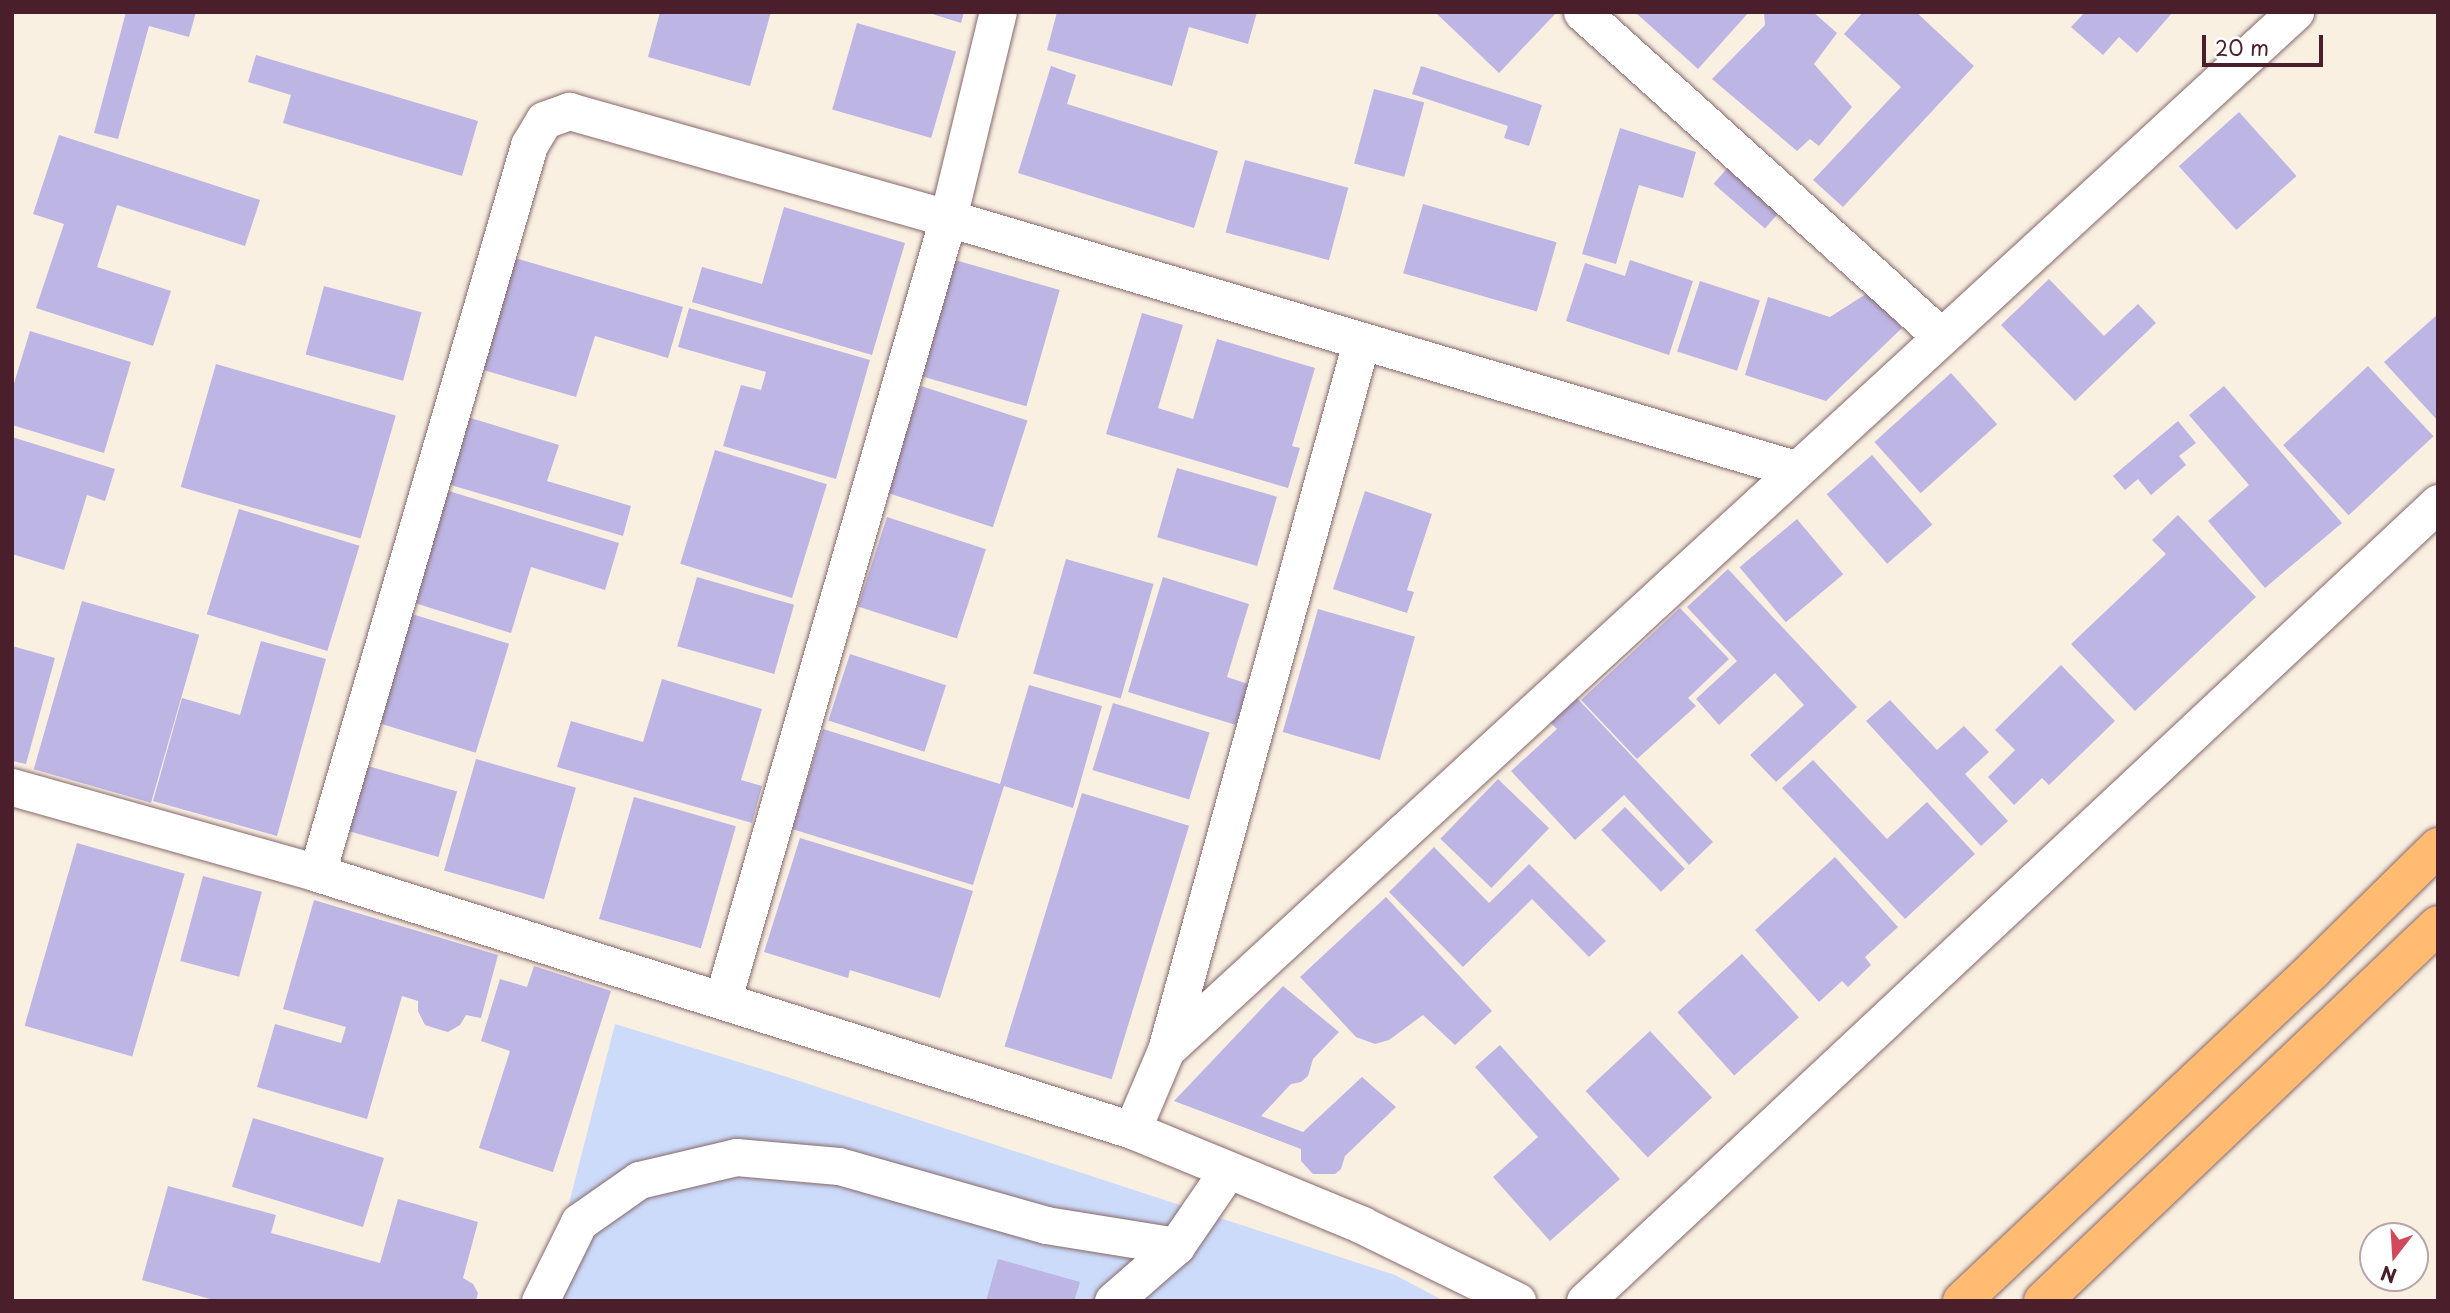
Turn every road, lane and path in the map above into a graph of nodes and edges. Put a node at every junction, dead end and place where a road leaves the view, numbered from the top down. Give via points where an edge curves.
1 (998, 12) edge
2 (1582, 12) edge
3 (2295, 12) edge
4 (948, 218) junction
5 (1940, 336) junction
6 (1362, 342) junction
7 (1796, 469) junction
8 (2438, 503) edge
9 (12, 787) edge
10 (2438, 847) edge
11 (317, 873) junction
12 (2438, 925) edge
13 (723, 999) junction
14 (1166, 1050) junction
15 (1132, 1130) junction
16 (1228, 1170) junction
17 (1176, 1245) junction
18 (540, 1301) edge
19 (1113, 1301) edge
20 (1517, 1301) edge
21 (1585, 1301) edge
22 (1962, 1301) edge
23 (2043, 1301) edge

1 - 4 street
2 - 5 street
3 - 5 street
4 - 6 street
4 - 11 street via 601,118 569,111 544,120 525,158
4 - 13 street
5 - 7 street
6 - 7 street
6 - 14 street
7 - 14 street
8 - 21 street
9 - 11 street
10 - 22 main road
11 - 13 street
12 - 23 main road
13 - 15 street
14 - 15 street
15 - 16 street
16 - 17 street
16 - 20 street via 1362,1225
17 - 18 street via 1046,1225 839,1166 736,1157 639,1180 579,1222
17 - 19 street

